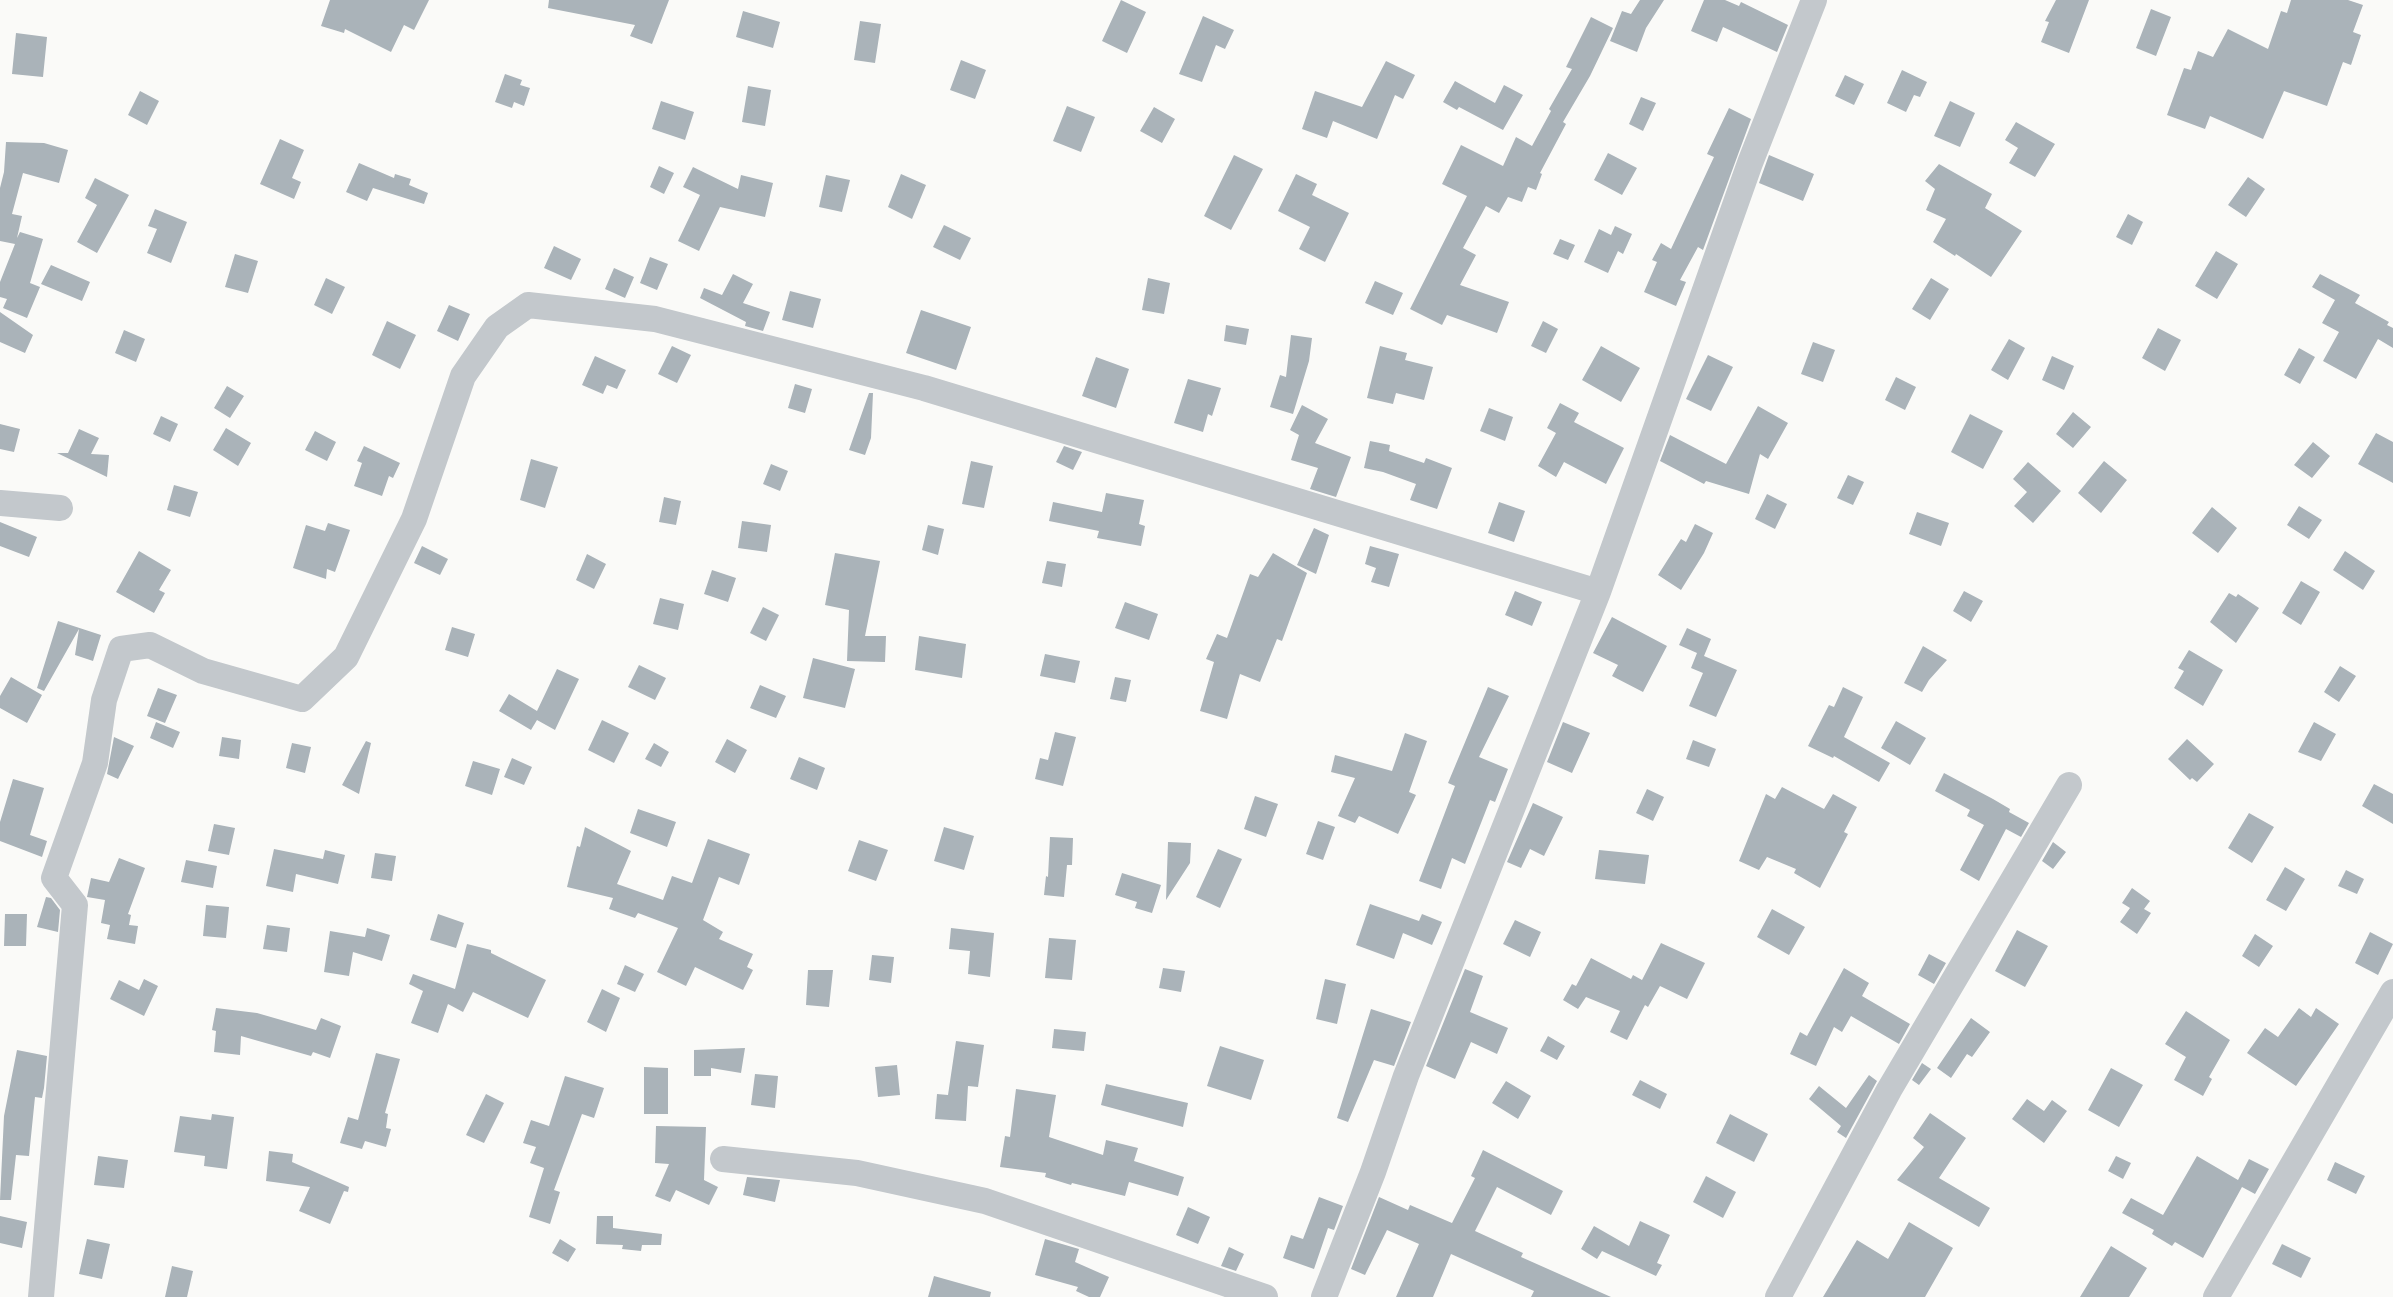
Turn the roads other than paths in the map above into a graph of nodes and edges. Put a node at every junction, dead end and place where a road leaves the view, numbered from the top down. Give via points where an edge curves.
1 (1814, 0) edge
2 (0, 503) edge
3 (60, 508) dead end
4 (1598, 592) junction
5 (2069, 785) dead end
6 (2393, 992) edge
7 (723, 1158) dead end
8 (41, 1297) edge
9 (1265, 1297) edge
10 (1324, 1297) edge
11 (1778, 1297) edge
12 (2216, 1297) edge

1 - 4 street via 1750,163
2 - 3 street
4 - 8 street via 924,388 655,319 528,305 497,327 463,376 414,519 346,657 302,699 203,671 150,645 121,649 104,700 95,763 54,878 75,905
4 - 10 street via 1406,1076
5 - 11 street via 1889,1090
6 - 12 street
7 - 9 street via 856,1173 985,1201

